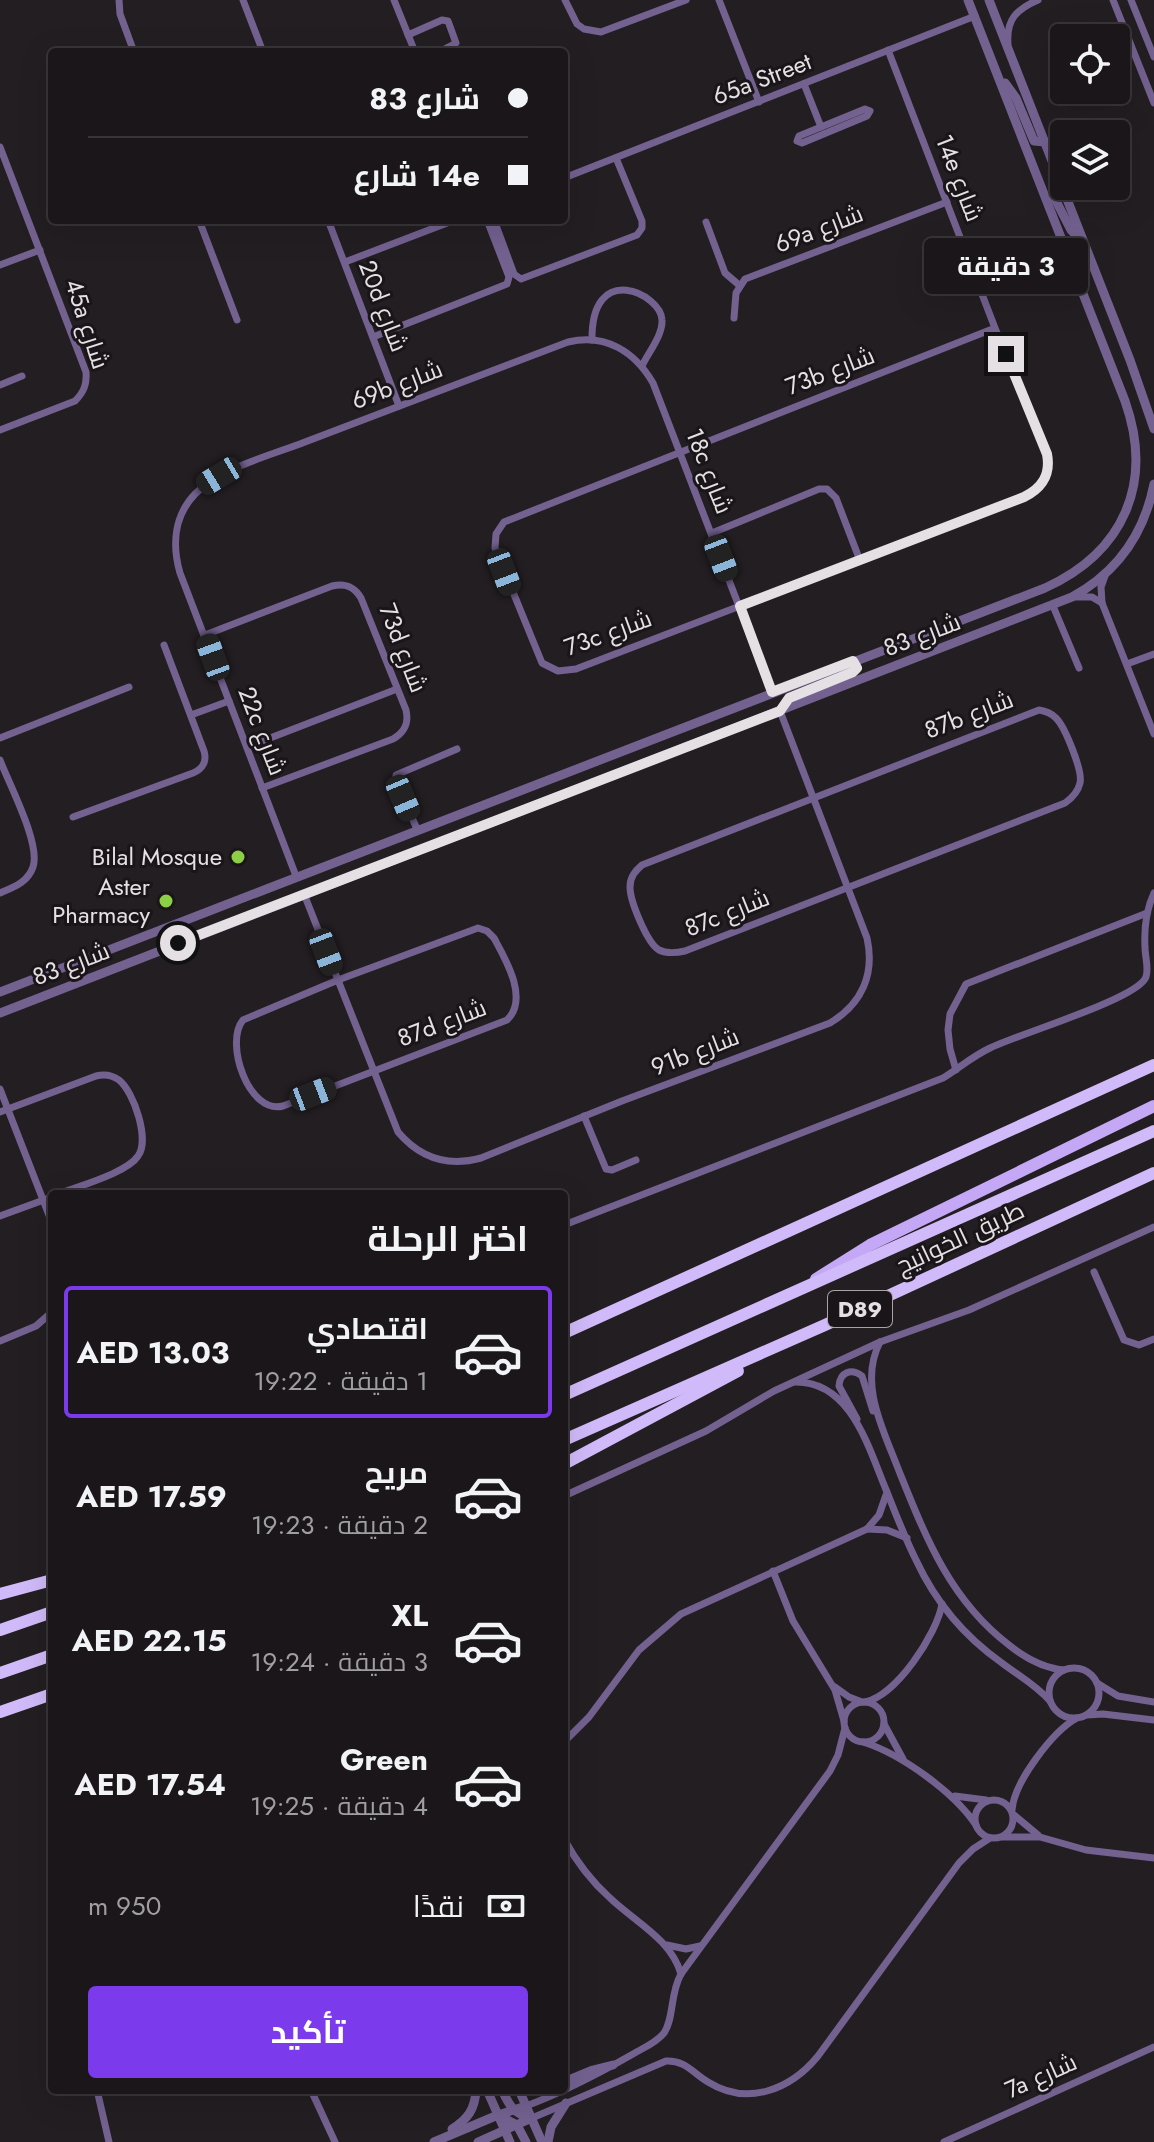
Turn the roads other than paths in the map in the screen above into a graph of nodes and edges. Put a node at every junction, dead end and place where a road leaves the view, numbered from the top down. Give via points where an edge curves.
1 (119, 0) edge
2 (243, 0) edge
3 (394, 0) edge
4 (565, 0) edge
5 (686, 0) edge
6 (719, 0) edge
7 (968, 0) edge
8 (989, 0) edge
9 (1038, 0) edge
10 (1113, 0) edge
11 (1131, 0) edge
12 (975, 16) junction
13 (408, 35) junction
14 (133, 48) edge
15 (261, 48) edge
16 (413, 48) edge
17 (447, 48) edge
18 (888, 50) junction
19 (1009, 50) junction
20 (1154, 57) edge
21 (1001, 78) junction
22 (804, 84) junction
23 (759, 102) junction
24 (1154, 103) edge
25 (821, 127) junction
26 (1045, 142) junction
27 (0, 147) edge
28 (616, 158) junction
29 (568, 176) edge
30 (1046, 198) junction
31 (947, 202) junction
32 (706, 222) dead end
33 (201, 224) edge
34 (330, 224) edge
35 (445, 224) edge
36 (489, 224) edge
37 (495, 224) edge
38 (1084, 244) junction
39 (40, 250) junction
40 (345, 262) junction
41 (0, 265) edge
42 (739, 285) junction
43 (734, 318) dead end
44 (237, 320) dead end
45 (995, 328) junction
46 (373, 337) junction
47 (592, 340) junction
48 (642, 366) junction
49 (22, 376) dead end
50 (0, 385) edge
51 (399, 406) junction
52 (1, 428) edge
53 (1154, 429) edge
54 (679, 451) junction
55 (219, 476) joint
56 (1154, 484) edge
57 (712, 533) junction
58 (859, 558) junction
59 (1105, 576) junction
60 (1072, 597) junction
61 (1102, 603) junction
62 (740, 606) junction
63 (1053, 606) junction
64 (205, 635) junction
65 (164, 645) dead end
66 (1154, 654) edge
67 (853, 661) junction
68 (1127, 664) junction
69 (1079, 668) dead end
70 (129, 687) dead end
71 (397, 689) junction
72 (772, 692) junction
73 (229, 701) junction
74 (780, 711) junction
75 (191, 715) junction
76 (1154, 734) edge
77 (0, 738) edge
78 (247, 747) junction
79 (457, 749) dead end
80 (0, 760) edge
81 (262, 788) junction
82 (813, 797) junction
83 (73, 817) dead end
84 (417, 829) junction
85 (296, 876) junction
86 (847, 886) junction
87 (0, 893) edge
88 (1154, 893) edge
89 (304, 894) junction
90 (1147, 913) junction
91 (338, 980) junction
92 (0, 992) edge
93 (0, 1013) edge
94 (1154, 1065) edge
95 (956, 1070) junction
96 (372, 1071) junction
97 (0, 1089) edge
98 (1154, 1106) edge
99 (4, 1110) edge
100 (584, 1116) junction
101 (1154, 1131) edge
102 (636, 1160) dead end
103 (1154, 1173) edge
104 (69, 1190) edge
105 (48, 1198) edge
106 (0, 1216) edge
107 (568, 1223) edge
108 (1154, 1227) edge
109 (1094, 1272) dead end
110 (809, 1285) junction
111 (48, 1316) edge
112 (825, 1325) junction
113 (568, 1331) edge
114 (1154, 1339) edge
115 (0, 1341) edge
116 (880, 1342) junction
117 (792, 1382) junction
118 (568, 1393) edge
119 (881, 1427) junction
120 (863, 1435) junction
121 (568, 1438) edge
122 (568, 1462) edge
123 (887, 1493) junction
124 (568, 1494) edge
125 (867, 1529) junction
126 (907, 1538) junction
127 (773, 1571) junction
128 (48, 1581) edge
129 (0, 1594) edge
130 (942, 1604) junction
131 (48, 1613) edge
132 (0, 1630) edge
133 (48, 1656) edge
134 (1064, 1670) junction
135 (0, 1673) edge
136 (1095, 1681) junction
137 (831, 1683) junction
138 (48, 1695) edge
139 (1050, 1701) junction
140 (864, 1702) junction
141 (1154, 1702) edge
142 (0, 1712) edge
143 (1082, 1716) junction
144 (1154, 1720) edge
145 (883, 1723) junction
146 (844, 1724) junction
147 (578, 1728) junction
148 (568, 1732) edge
149 (568, 1738) edge
150 (863, 1742) junction
151 (906, 1764) junction
152 (953, 1796) junction
153 (991, 1800) junction
154 (1013, 1813) junction
155 (976, 1825) junction
156 (1002, 1837) junction
157 (1040, 1837) junction
158 (990, 1838) junction
159 (568, 1844) edge
160 (1154, 1858) edge
161 (665, 1944) junction
162 (700, 1946) junction
163 (681, 1974) junction
164 (1154, 2047) edge
165 (613, 2065) junction
166 (568, 2081) edge
167 (568, 2088) edge
168 (98, 2094) edge
169 (313, 2094) edge
170 (476, 2094) edge
171 (489, 2094) edge
172 (504, 2094) edge
173 (521, 2094) edge
174 (555, 2094) edge
175 (566, 2103) junction
176 (526, 2106) junction
177 (513, 2110) junction
178 (498, 2115) junction
179 (532, 2118) junction
180 (517, 2125) junction
181 (504, 2130) junction
182 (109, 2142) edge
183 (335, 2142) edge
184 (433, 2142) edge
185 (478, 2142) edge
186 (510, 2142) edge
187 (526, 2142) edge
188 (545, 2142) edge
189 (944, 2142) edge

1 - 14 street
2 - 15 street
3 - 13 street
4 - 5 street via 577,24 601,32
6 - 23 street
7 - 12 street
8 - 19 street
9 - 19 street via 1011,19
10 - 24 street
11 - 20 street
12 - 18 street, 65a Street
12 - 21 street
13 - 16 street
13 - 17 street via 447,20 456,43
18 - 22 street, 65a Street
18 - 31 street, 14e شارع
19 - 26 street
21 - 26 street via 1016,98 1034,141
21 - 30 street, شارع 83
22 - 23 street, 65a Street
22 - 25 street
23 - 28 street, 65a Street
25 - 25 street via 797,141 854,122 870,111
26 - 38 street
27 - 39 street, 45a شارع
28 - 29 street, 65a Street
28 - 37 street via 642,221 637,235 521,279 514,274
30 - 38 street via 1055,199
30 - 67 street, شارع 83 via 1132,421 1137,450 1132,494 1114,534 1083,567 1045,588
31 - 42 street, 69a شارع
31 - 45 street, 14e شارع
32 - 42 street via 725,273
33 - 44 street
34 - 40 street, 20d شارع
35 - 40 street
36 - 46 street via 509,282
38 - 53 street
39 - 41 street
39 - 52 street, 45a شارع via 87,380 81,395 68,404
40 - 46 street, 20d شارع
42 - 43 street
45 - 54 street, 73b شارع
45 - 58 street, 14e شارع via 1047,454 1045,480 1032,493
46 - 51 street, 20d شارع
47 - 48 street, 18c شارع via 625,350
47 - 48 street via 593,315 605,294 625,290 652,302 662,324
47 - 51 street, 69b شارع via 568,342
48 - 54 street, 18c شارع
49 - 50 street
51 - 55 street, 69b شارع
54 - 57 street, 18c شارع
54 - 62 street, 73c شارع via 510,518 499,527 495,548 537,655 549,669 576,669
55 - 64 street, 22c شارع via 188,503 175,541 180,573
56 - 59 street, شارع 83 via 1140,529
57 - 58 street via 827,489 836,498
57 - 62 street, 18c شارع
58 - 62 street
59 - 60 street, شارع 83
59 - 61 street
60 - 61 street
60 - 63 street, شارع 83
61 - 68 street
62 - 72 street, 18c شارع
63 - 69 street
63 - 74 street, شارع 83
64 - 71 street, 73d شارع via 346,585 361,598
64 - 73 street, 22c شارع
65 - 75 street
66 - 68 street
67 - 72 street, شارع 83
67 - 74 street via 853,672 789,698
68 - 76 street
70 - 77 street
71 - 78 street
71 - 81 street, 73d شارع via 407,717 399,735
72 - 84 street, شارع 83
73 - 75 street
73 - 78 street, 22c شارع
74 - 82 street
74 - 89 street, شارع 83
75 - 83 street via 206,756 198,771
78 - 81 street, 22c شارع
79 - 84 street via 396,775
80 - 87 street via 35,856 29,876
81 - 85 street, 22c شارع
82 - 86 street
82 - 86 street, 87c شارع via 642,865 630,887 639,915 652,945 676,953
82 - 86 street, 87b شارع via 1039,710 1058,720 1079,768 1077,792 1065,803
84 - 85 street, شارع 83
85 - 92 street, شارع 83
86 - 100 street, 91b شارع via 870,950 869,975 859,998 841,1016
88 - 90 street
89 - 91 street
89 - 93 street, شارع 83
90 - 95 street via 1148,969 1137,989 1010,1038
90 - 95 street via 966,984 948,1030
91 - 96 street
91 - 96 street via 243,1020 234,1040 242,1068 258,1100 269,1107
91 - 96 street, 87d شارع via 478,928 494,938 516,991 517,1004 507,1020
94 - 113 highway
95 - 107 street
96 - 100 street, 91b شارع via 407,1143 441,1161 481,1158
97 - 99 street
98 - 110 main road via 870,1245
99 - 104 street via 96,1076 110,1075 126,1087 144,1136 140,1154 127,1166
99 - 105 street
100 - 102 street via 606,1169
101 - 110 highway, طريق الخوانيج / D89
103 - 112 highway, طريق الخوانيج / D89
105 - 106 street
108 - 116 street via 969,1310
109 - 114 street via 1124,1340 1139,1345
110 - 118 highway, طريق الخوانيج / D89
111 - 115 street
112 - 121 highway, طريق الخوانيج / D89
112 - 122 highway
116 - 117 street
116 - 119 street via 871,1374
117 - 120 street via 830,1392
117 - 124 street via 706,1431
119 - 120 street via 862,1376 847,1372 839,1386
119 - 134 street via 932,1550 965,1604 1014,1649 1040,1665
120 - 123 street
123 - 125 street
123 - 126 street
125 - 126 street
125 - 127 street
126 - 130 street
127 - 137 street via 793,1621
127 - 147 street via 666,1625 639,1650
128 - 129 highway
130 - 139 street via 986,1652
130 - 140 street via 935,1628 894,1685
131 - 132 highway
133 - 135 highway
134 - 136 street via 1085,1671
134 - 139 street via 1050,1686
136 - 141 street via 1118,1696
136 - 143 street via 1097,1700
137 - 140 street
137 - 146 street
138 - 142 highway
139 - 143 street via 1061,1715
140 - 145 street via 880,1711
140 - 146 street via 850,1708
143 - 144 street
143 - 154 street via 1057,1734 1022,1781
145 - 150 street via 879,1734
145 - 151 street
146 - 150 street via 852,1738
146 - 162 street via 830,1771
147 - 148 street
147 - 149 street
150 - 151 street
151 - 152 street
152 - 153 street
152 - 155 street
153 - 154 street via 1004,1802
153 - 155 street via 976,1812
154 - 156 street via 1012,1828
154 - 157 street
155 - 158 street
156 - 157 street
156 - 158 street
157 - 160 street via 1086,1850
158 - 175 street via 959,1863 797,2079 769,2092 737,2093 708,2082 682,2062 666,2061
159 - 161 street via 599,1887
161 - 162 street
161 - 163 street
162 - 163 street
163 - 165 street via 664,2033
164 - 189 street, 7a شارع
165 - 166 street
165 - 167 street
168 - 182 street
169 - 183 street
170 - 184 street via 468,2117
171 - 178 street
172 - 177 street
173 - 176 street
174 - 176 street
175 - 179 street
175 - 188 street
176 - 177 street
176 - 179 street
177 - 178 street
177 - 179 street
178 - 180 street
178 - 181 street
178 - 184 street
179 - 180 street
179 - 188 street
180 - 181 street
180 - 187 street
181 - 185 street
181 - 186 street

